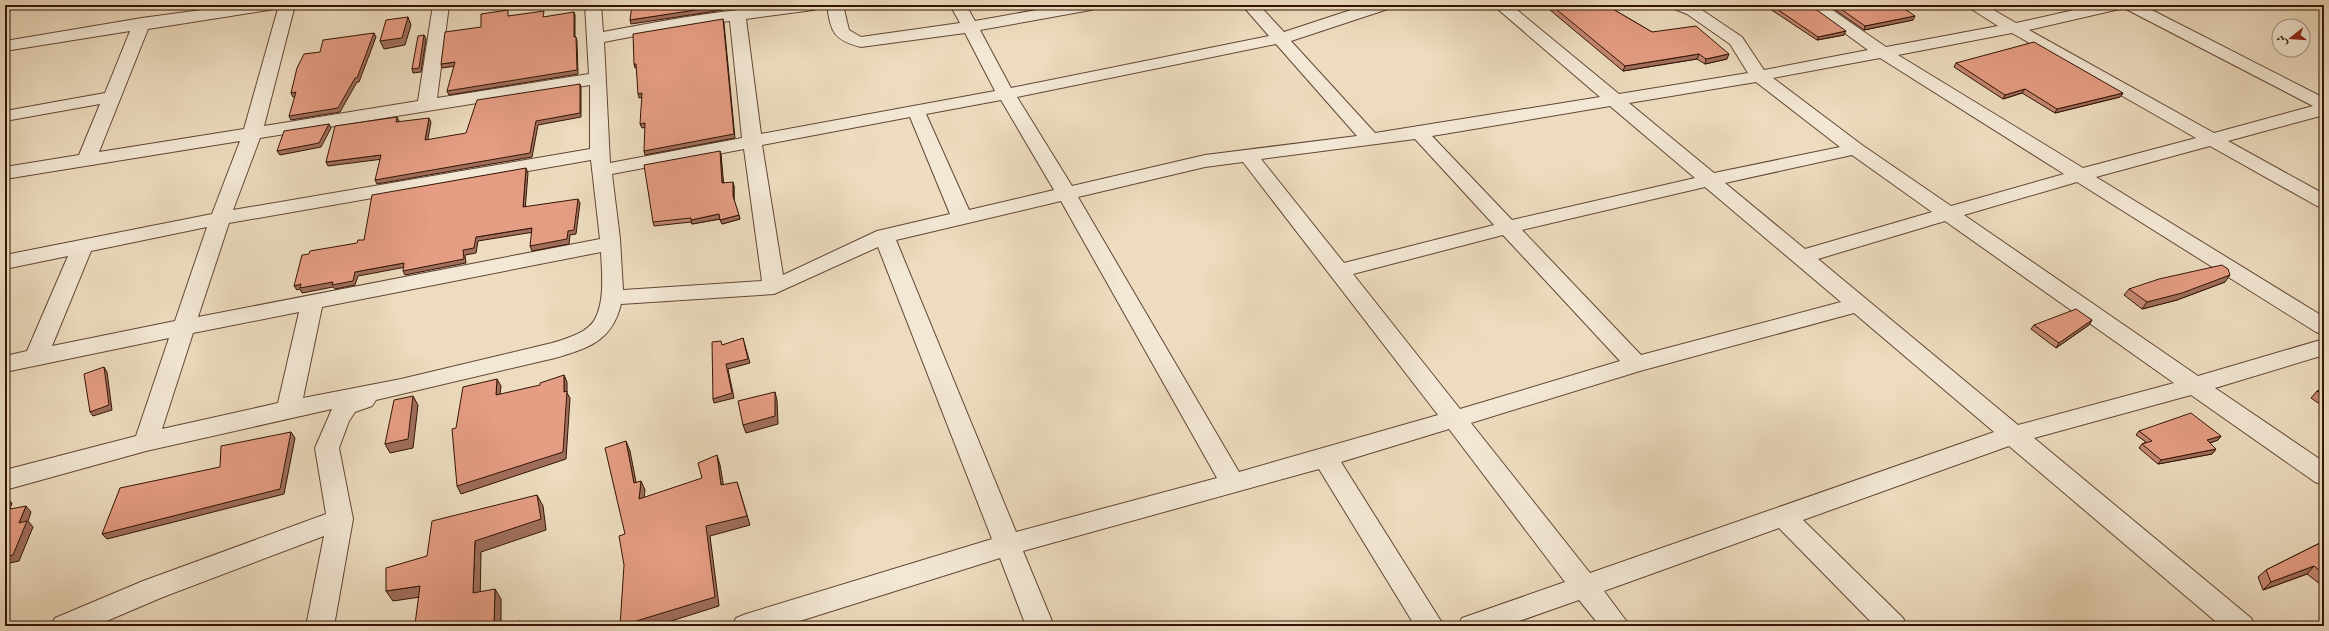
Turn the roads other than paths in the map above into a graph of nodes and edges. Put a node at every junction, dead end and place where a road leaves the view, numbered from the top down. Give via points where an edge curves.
1 (269, 5) edge
2 (287, 5) edge
3 (441, 5) edge
4 (593, 5) edge
5 (813, 5) edge
6 (835, 5) edge
7 (958, 5) edge
8 (1091, 5) edge
9 (1250, 5) edge
10 (1385, 5) edge
11 (1501, 5) edge
12 (1678, 5) edge
13 (1814, 5) edge
14 (1973, 5) edge
15 (2118, 5) edge
16 (2130, 5) edge
17 (738, 14) junction
18 (142, 23) junction
19 (970, 27) junction
20 (2014, 28) junction
21 (595, 39) junction
22 (1280, 39) junction
23 (5, 46) edge
24 (1884, 53) junction
25 (1759, 76) junction
26 (598, 78) junction
27 (1006, 94) junction
28 (111, 97) junction
29 (1613, 99) junction
30 (427, 104) junction
31 (2324, 105) edge
32 (2324, 109) edge
33 (916, 111) junction
34 (5, 116) edge
35 (1419, 134) junction
36 (252, 135) junction
37 (752, 140) junction
38 (1371, 140) junction
39 (2214, 140) junction
40 (1855, 149) junction
41 (1248, 154) junction
42 (87, 159) junction
43 (601, 161) junction
44 (5, 173) edge
45 (2080, 175) junction
46 (1708, 179) junction
47 (1066, 193) junction
48 (2324, 202) edge
49 (1949, 214) junction
50 (220, 218) junction
51 (962, 218) junction
52 (1505, 227) junction
53 (884, 236) junction
54 (609, 244) junction
55 (83, 245) junction
56 (1801, 257) junction
57 (5, 262) edge
58 (1339, 271) junction
59 (774, 287) junction
60 (612, 298) junction
61 (312, 302) junction
62 (1858, 305) junction
63 (185, 327) junction
64 (2324, 327) edge
65 (2324, 348) edge
66 (36, 357) junction
67 (5, 364) edge
68 (1636, 364) junction
69 (2196, 385) junction
70 (401, 388) junction
71 (289, 410) junction
72 (1454, 418) junction
73 (2013, 435) junction
74 (146, 442) junction
75 (1325, 458) junction
76 (2324, 475) edge
77 (5, 480) edge
78 (1233, 484) junction
79 (1782, 515) junction
80 (340, 519) junction
81 (1008, 545) junction
82 (1585, 586) junction
83 (763, 623) edge
84 (65, 626) edge
85 (320, 626) edge
86 (1040, 626) edge
87 (1430, 626) edge
88 (1472, 626) edge
89 (1616, 626) edge
90 (1893, 626) edge
91 (2241, 626) edge

1 - 18 street
2 - 36 street
3 - 30 street
4 - 21 street
5 - 17 street
6 - 19 street via 840,32 850,40 861,42
7 - 19 street
8 - 19 street
9 - 22 street
10 - 22 street via 1343,16
11 - 29 street
12 - 25 street via 1693,11 1736,41
13 - 24 street
14 - 20 street
15 - 20 street
16 - 31 street
17 - 21 street
17 - 37 street
18 - 23 street
18 - 28 street
19 - 27 street
20 - 24 street
20 - 39 street
21 - 26 street
22 - 27 street
22 - 38 street
24 - 25 street
24 - 45 street
25 - 29 street
25 - 40 street
26 - 30 street
26 - 43 street
27 - 33 street
27 - 47 street
28 - 34 street
28 - 42 street
29 - 35 street
29 - 46 street
30 - 36 street
32 - 39 street
33 - 37 street
33 - 51 street
35 - 38 street
35 - 52 street
36 - 42 street
36 - 50 street
37 - 43 street
37 - 59 street
38 - 41 street
39 - 45 street
39 - 48 street
40 - 46 street
40 - 49 street
41 - 47 street via 1205,161
41 - 58 street
42 - 44 street
43 - 50 street
43 - 54 street
45 - 49 street
45 - 64 street
46 - 52 street
46 - 56 street
47 - 51 street
47 - 78 street
49 - 56 street
49 - 69 street
50 - 55 street
50 - 63 street
51 - 53 street
52 - 58 street
52 - 68 street
53 - 59 street
53 - 81 street
54 - 60 street
54 - 61 street
55 - 57 street
55 - 66 street
56 - 62 street
58 - 72 street
59 - 60 street
60 - 70 street via 606,321 594,332 573,344
61 - 63 street
61 - 71 street
62 - 68 street
62 - 73 street
63 - 66 street
63 - 74 street
65 - 69 street
66 - 67 street
68 - 72 street
69 - 73 street
69 - 76 street
70 - 71 street
70 - 80 street via 347,406 338,419 327,448
71 - 74 street
72 - 75 street
72 - 82 street
73 - 79 street
73 - 91 street
74 - 77 street
75 - 78 street
75 - 87 street
78 - 81 street
79 - 82 street
79 - 90 street
80 - 84 street via 154,589
80 - 85 street
81 - 83 street
81 - 86 street
82 - 88 street
82 - 89 street

